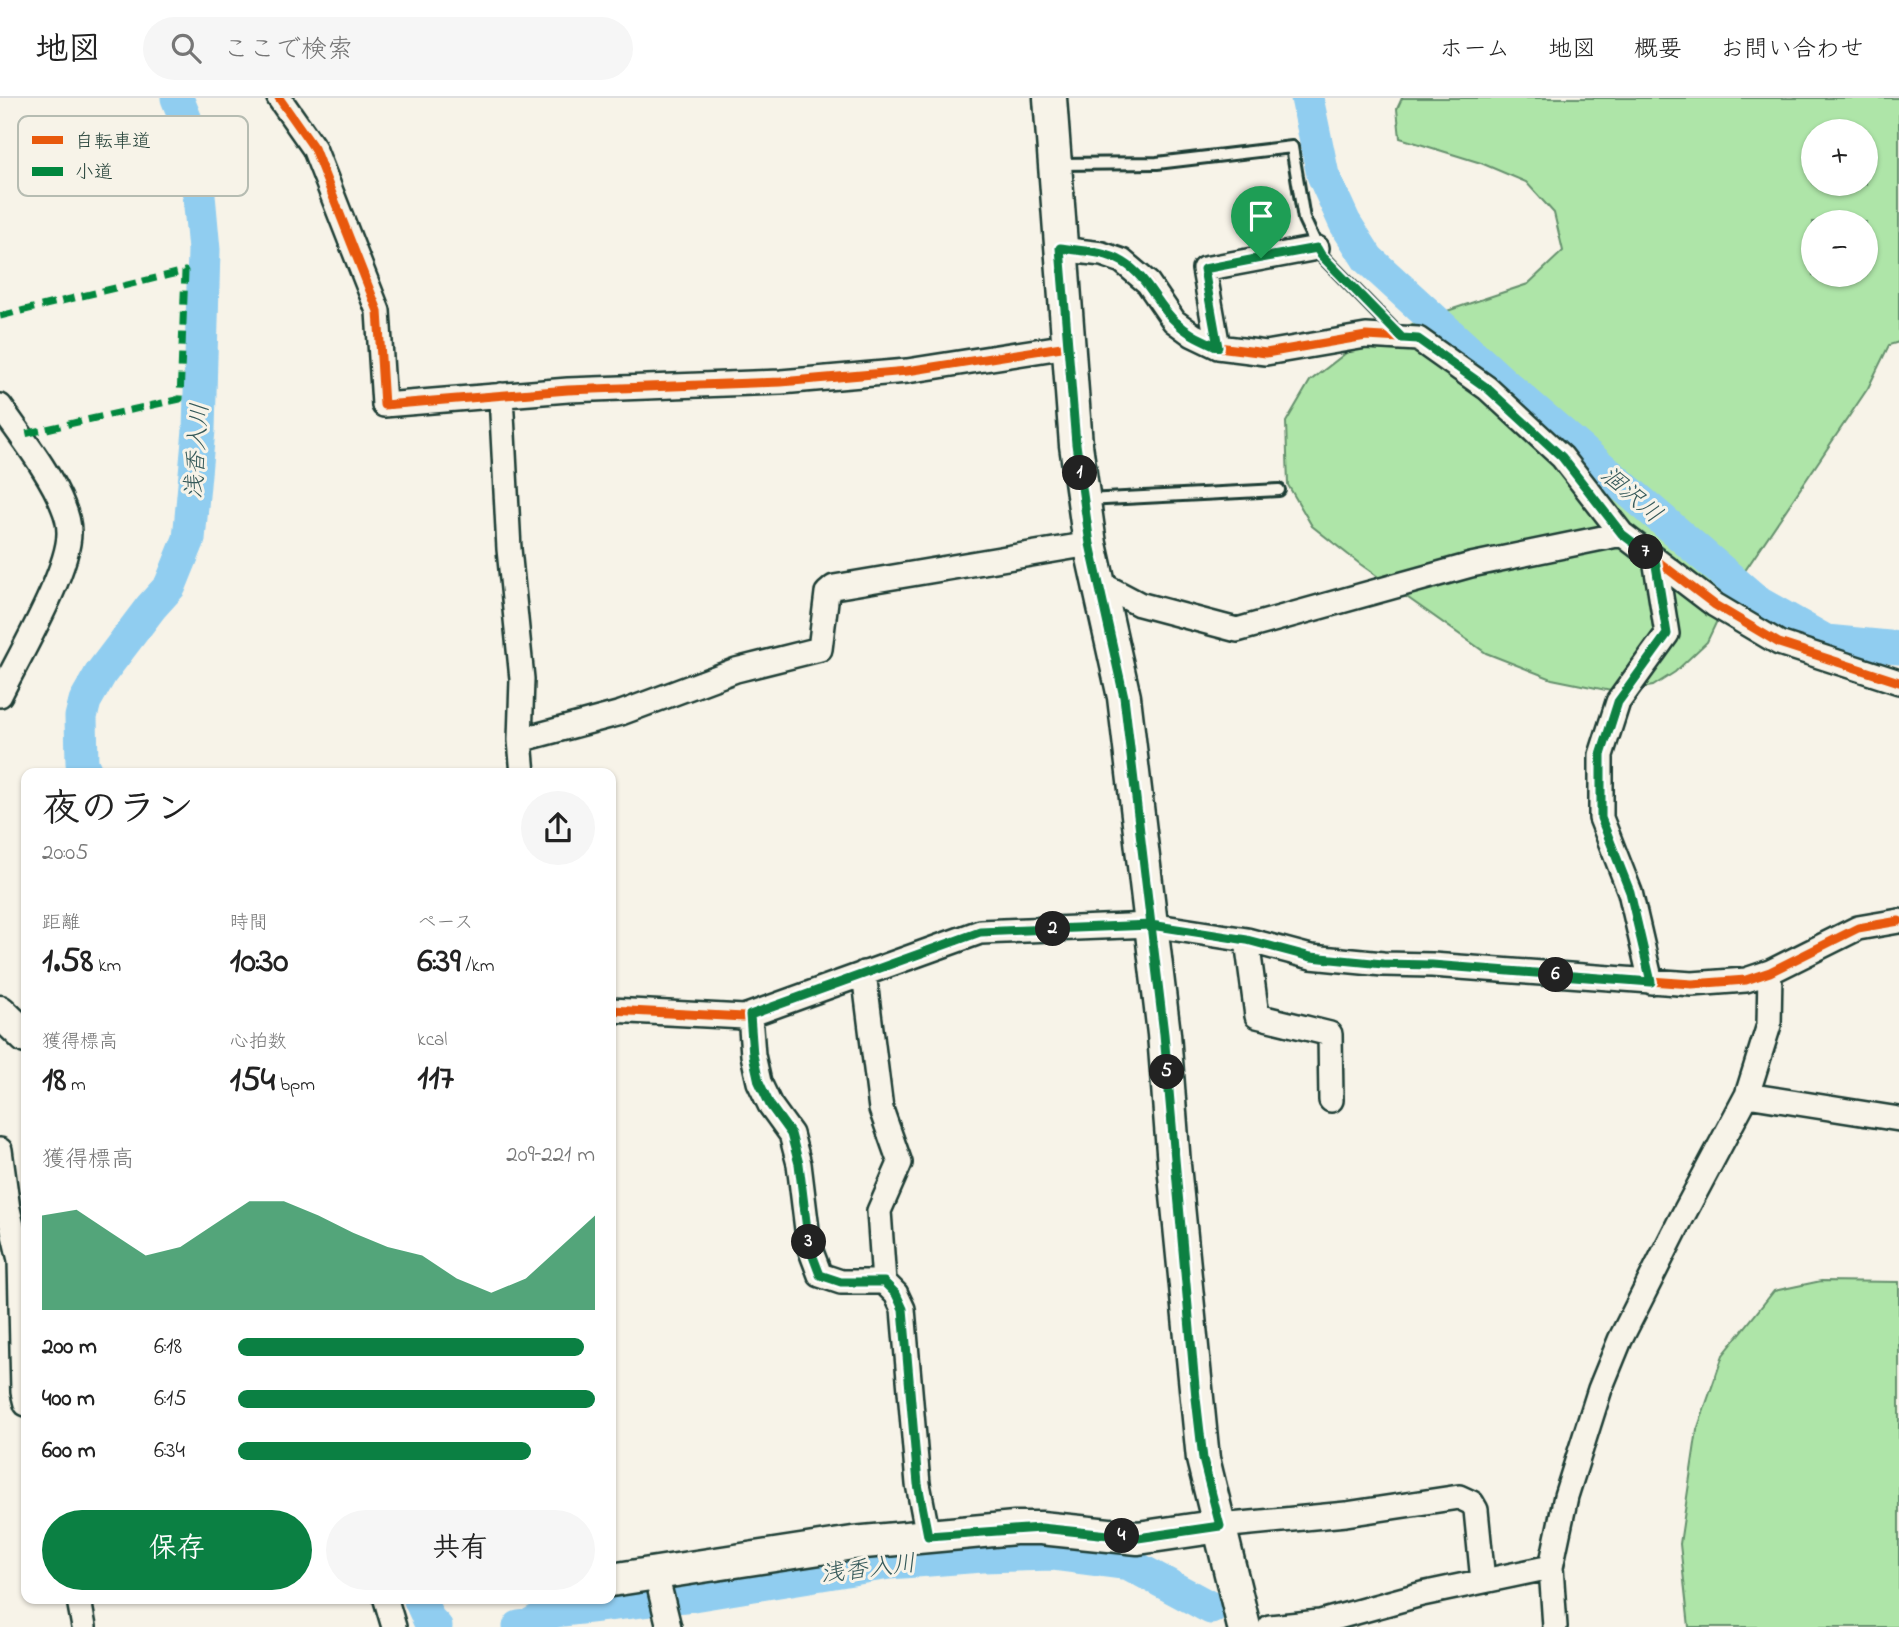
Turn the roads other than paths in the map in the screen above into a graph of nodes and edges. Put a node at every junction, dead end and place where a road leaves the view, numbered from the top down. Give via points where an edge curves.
1 (279, 98) edge
2 (1049, 98) edge
3 (1054, 164) junction
4 (1060, 248) junction
5 (1317, 248) junction
6 (1402, 338) junction
7 (1068, 346) junction
8 (1218, 347) junction
9 (500, 395) junction
10 (0, 406) edge
11 (1279, 490) dead end
12 (1084, 500) junction
13 (1622, 534) junction
14 (1090, 544) junction
15 (1655, 559) junction
16 (1099, 583) junction
17 (1899, 682) edge
18 (0, 695) edge
19 (520, 740) junction
20 (522, 768) edge
21 (1899, 921) edge
22 (1151, 925) junction
23 (1247, 940) junction
24 (1770, 972) junction
25 (864, 974) junction
26 (1651, 982) junction
27 (616, 1010) edge
28 (0, 1012) edge
29 (750, 1015) junction
30 (21, 1032) edge
31 (1747, 1095) junction
32 (1331, 1100) dead end
33 (1899, 1119) edge
34 (0, 1150) edge
35 (884, 1282) junction
36 (21, 1304) edge
37 (1220, 1526) junction
38 (928, 1536) junction
39 (1551, 1567) junction
40 (1483, 1581) junction
41 (616, 1582) edge
42 (663, 1602) edge
43 (80, 1604) edge
44 (388, 1604) edge
45 (84, 1627) edge
46 (394, 1627) edge
47 (1244, 1627) edge
48 (1270, 1627) edge
49 (1555, 1627) edge

1 - 9 street via 314,148 378,311 384,405
2 - 3 main road
3 - 4 main road
3 - 5 lane via 1157,163 1292,147 1304,219
4 - 7 main road
4 - 8 street via 1122,261 1148,284 1174,321
5 - 6 lane
5 - 8 street via 1204,269
6 - 8 street via 1366,335 1266,353
6 - 13 street via 1418,339 1487,388 1562,457
7 - 9 street via 907,371 781,382
7 - 12 main road
9 - 19 street via 522,679
10 - 18 street via 52,484 69,532 52,590
11 - 12 lane
12 - 14 main road
13 - 15 street
13 - 16 street via 1471,565 1237,630 1139,604
14 - 16 main road
14 - 19 street via 834,587 827,593 820,649 736,670 621,713
15 - 17 street via 1715,605 1779,643
15 - 26 street via 1667,634 1618,702 1601,755 1601,818 1630,892
16 - 22 main road via 1124,697
19 - 20 street
21 - 24 street via 1858,928
22 - 23 street
22 - 25 street via 980,932
22 - 37 main road via 1203,1459
23 - 26 street via 1311,957 1359,962
23 - 32 street via 1257,1016 1330,1034
24 - 26 street via 1746,980
24 - 31 street via 1769,1025
25 - 29 street
25 - 35 street via 881,1109 900,1163 879,1211
27 - 29 street
28 - 30 main road
29 - 35 street via 759,1082 791,1134 809,1246 820,1275 841,1282
31 - 33 street
31 - 39 street via 1620,1340 1566,1496
34 - 36 street via 20,1260
35 - 38 street via 903,1309 918,1484
37 - 38 main road via 1138,1538 1041,1528
37 - 40 street via 1460,1497 1476,1510
37 - 47 main road
38 - 42 main road via 853,1543
39 - 40 street
39 - 49 street
40 - 48 street via 1320,1622
41 - 42 main road
43 - 45 street
44 - 46 street

